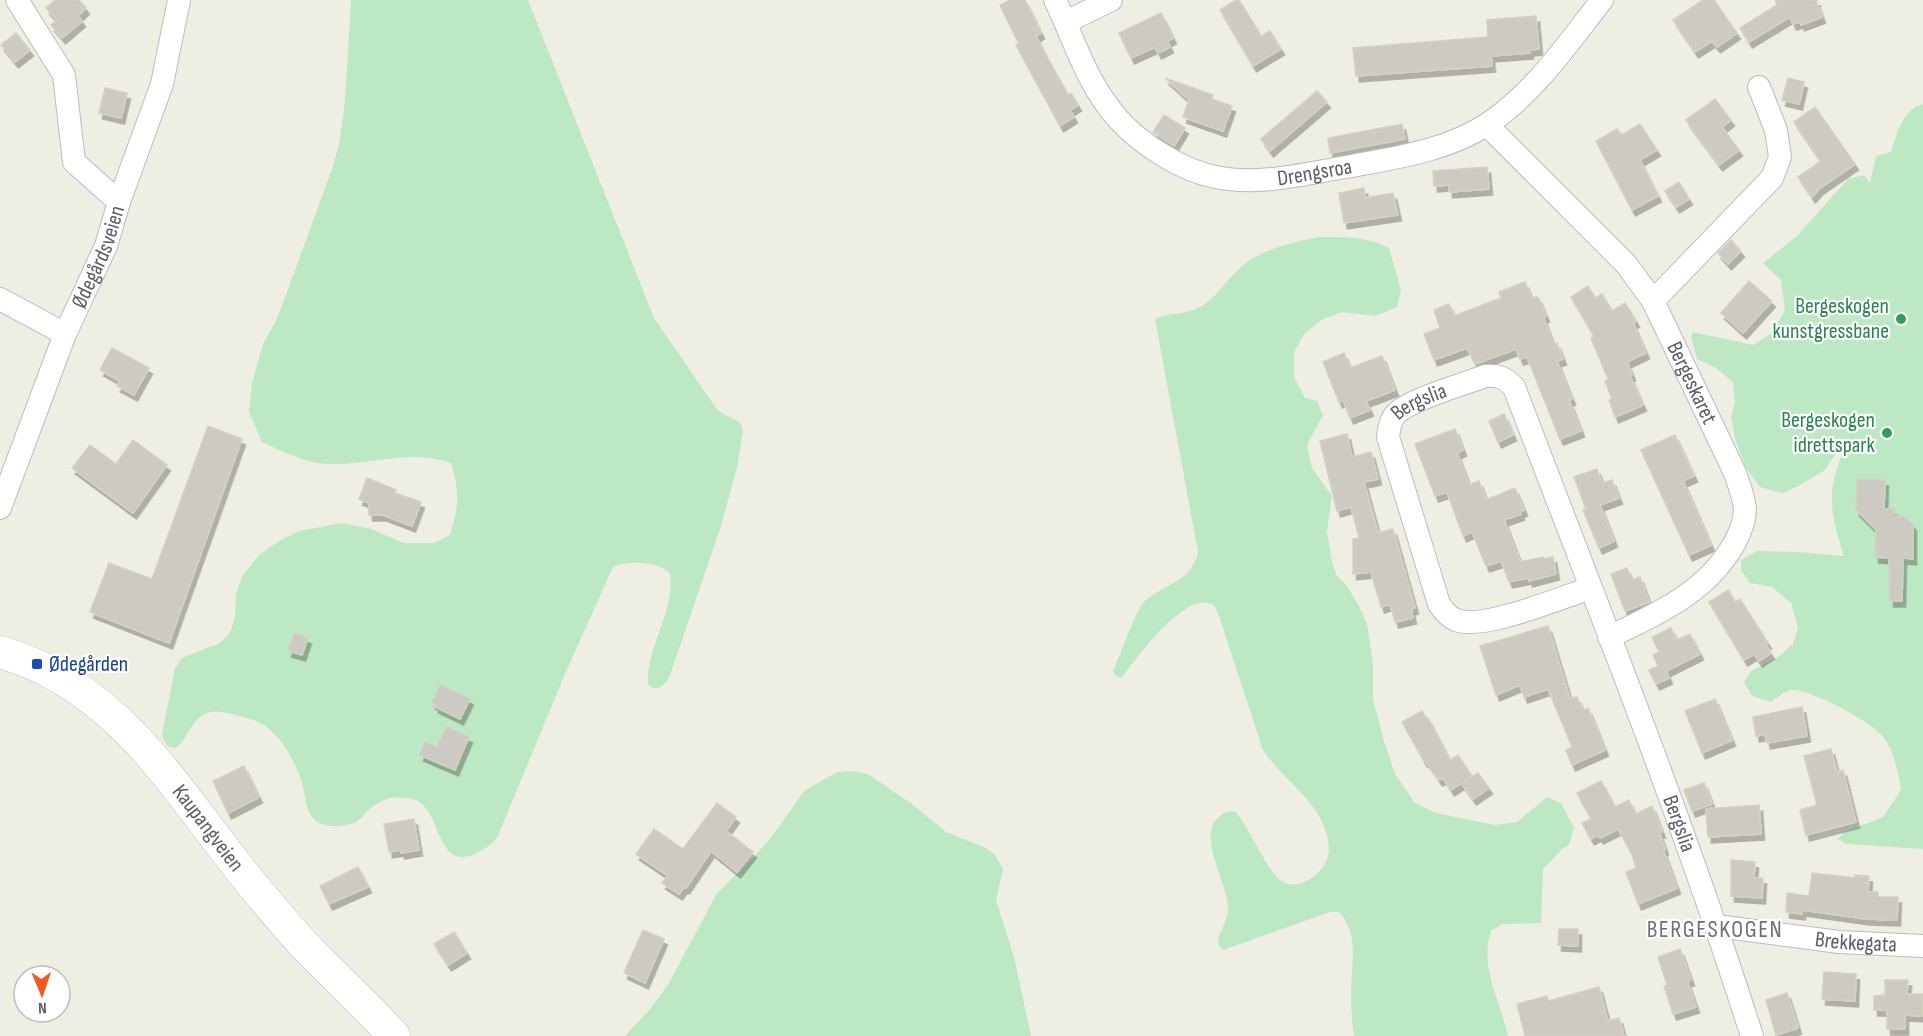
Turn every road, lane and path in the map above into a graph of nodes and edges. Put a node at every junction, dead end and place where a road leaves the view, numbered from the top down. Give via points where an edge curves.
1 (17, 0) edge
2 (179, 0) edge
3 (1055, 0) edge
4 (1112, 0) edge
5 (1602, 0) edge
6 (1066, 22) junction
7 (1758, 87) dead end
8 (1487, 125) junction
9 (119, 202) junction
10 (0, 299) edge
11 (1653, 301) junction
12 (65, 334) junction
13 (0, 508) edge
14 (1591, 588) junction
15 (1609, 637) junction
16 (0, 652) edge
17 (1717, 926) junction
18 (1923, 946) edge
19 (394, 1036) edge
20 (1752, 1036) edge

1 - 9 street via 64,75 74,162
2 - 9 street, Ødegårdsveien via 162,84
3 - 6 street, Drengsroa
4 - 6 street
5 - 8 street, Drengsroa via 1542,75 1517,102
6 - 8 street, Drengsroa via 1100,97 1120,121 1160,154 1213,177 1237,181 1284,178 1408,155 1451,142
7 - 11 street via 1776,130 1780,157 1772,178
8 - 11 street, Bergeskaret via 1626,264
9 - 12 street, Ødegårdsveien via 106,246
10 - 12 street
11 - 15 street, Bergeskaret via 1735,473 1745,510 1729,552 1694,591
12 - 13 street, Ødegårdsveien
14 - 14 street, Bergslia via 1514,387 1498,375 1485,376 1408,405 1396,414 1388,437 1439,604 1445,612 1454,620 1465,622 1494,620
14 - 15 street, Bergslia
15 - 17 street, Bergslia
16 - 19 main road, Kaupangveien via 44,667 104,706 126,727 165,771 266,903
17 - 18 street, Brekkegata via 1839,942
17 - 20 street, Bergslia

